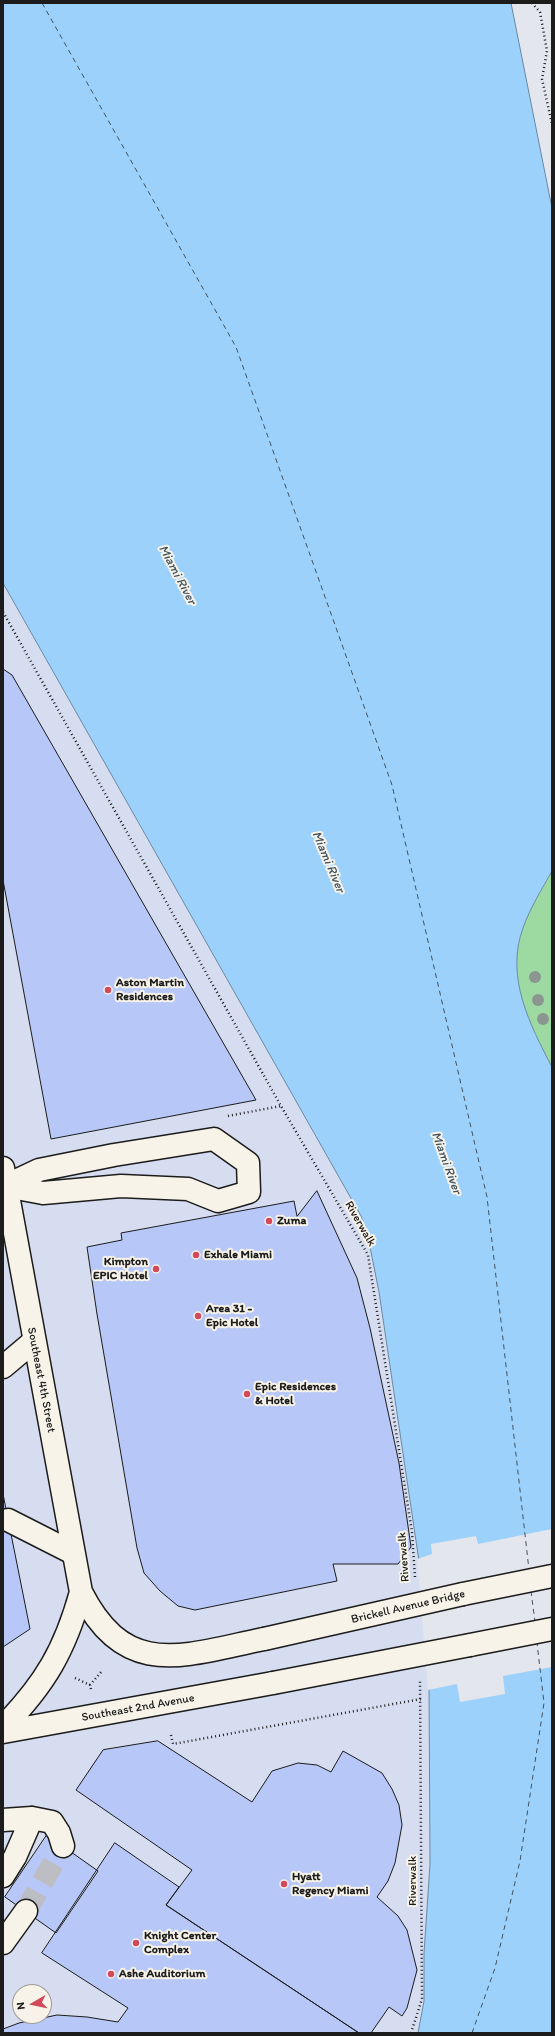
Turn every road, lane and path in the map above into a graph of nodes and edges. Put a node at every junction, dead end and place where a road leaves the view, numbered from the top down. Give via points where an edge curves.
1 (532, 3) edge
2 (552, 124) edge
3 (3, 612) edge
4 (4, 1180) edge
5 (34, 1341) junction
6 (3, 1367) edge
7 (8, 1520) dead end
8 (73, 1552) junction
9 (552, 1576) edge
10 (415, 1580) dead end
11 (80, 1592) junction
12 (552, 1630) edge
13 (102, 1671) dead end
14 (420, 1675) dead end
15 (75, 1678) dead end
16 (90, 1685) junction
17 (92, 1694) dead end
18 (421, 1699) junction
19 (3, 1727) edge
20 (3, 1732) edge
21 (171, 1735) dead end
22 (32, 1818) junction
23 (3, 1820) edge
24 (63, 1846) dead end
25 (3, 1876) edge
26 (26, 1911) tunnel mouth
27 (3, 1943) edge
28 (411, 2033) edge

1 - 2 path via 540,12 547,51 542,79
3 - 10 path, Riverwalk via 281,1106 368,1255 412,1532
4 - 4 main road via 43,1193 121,1186 188,1189 218,1201 248,1192 248,1163 214,1139 114,1155
4 - 5 main road, Southeast 4th Street
5 - 6 main road
5 - 8 main road, Southeast 4th Street
7 - 8 main road
8 - 11 main road, Southeast 4th Street
9 - 11 main road, Brickell Avenue Bridge, bridge via 264,1639 192,1653 161,1656 139,1652 113,1638 90,1612
11 - 19 main road via 63,1647 50,1670 25,1705
12 - 20 main road, Southeast 2nd Avenue, bridge
13 - 16 path
14 - 18 path, Riverwalk
15 - 16 path
16 - 17 path
18 - 21 path via 173,1744
18 - 28 path, Riverwalk via 422,1999
22 - 23 main road
22 - 24 main road via 52,1822
22 - 25 main road via 15,1857
26 - 27 main road

